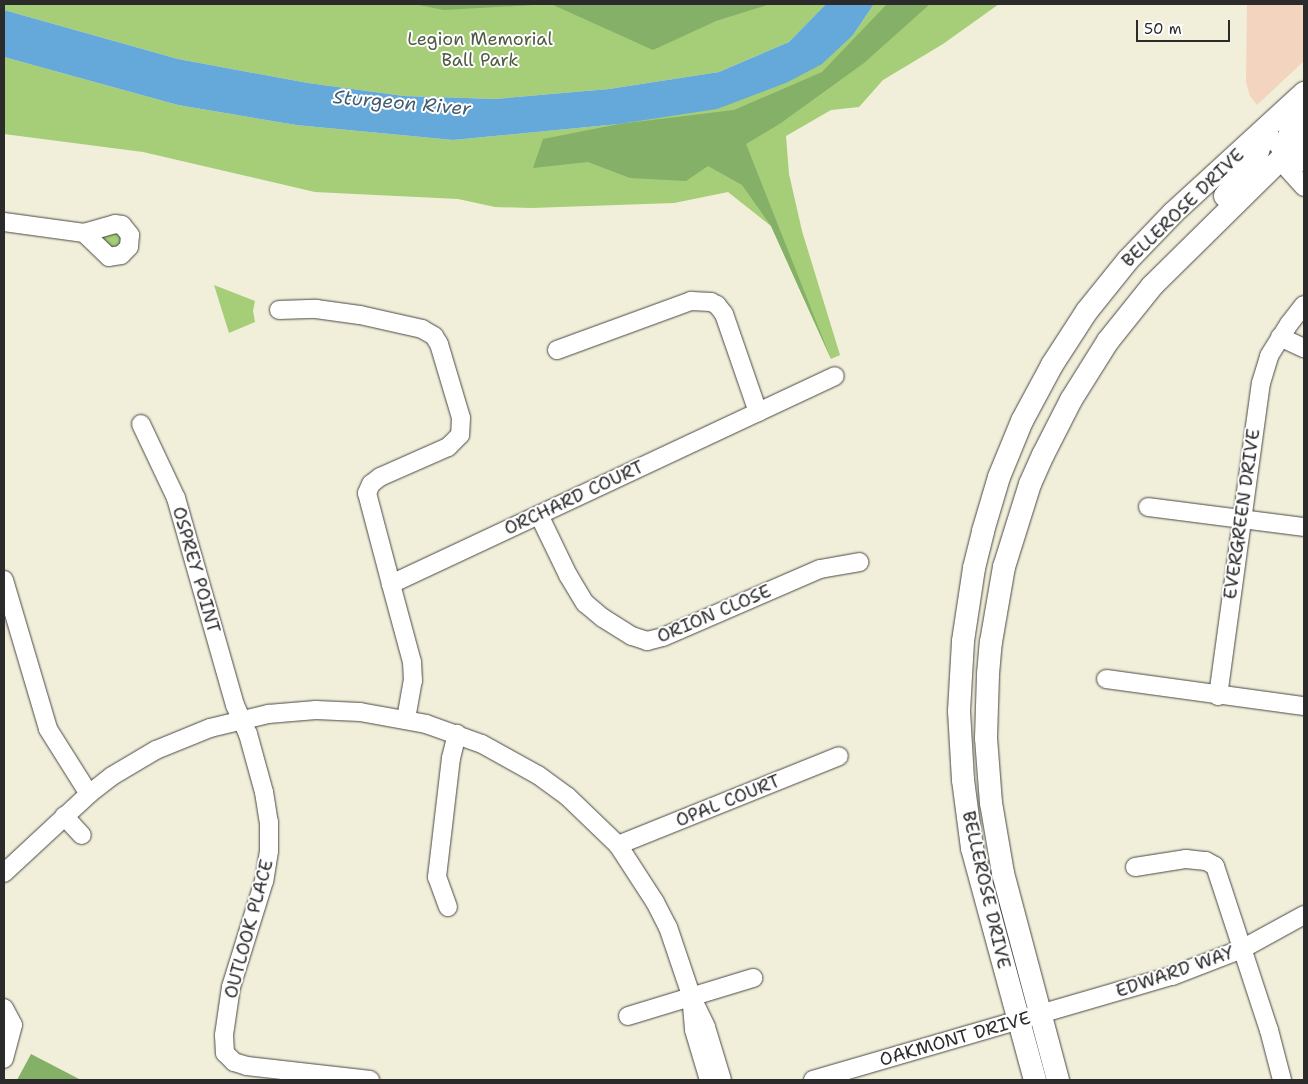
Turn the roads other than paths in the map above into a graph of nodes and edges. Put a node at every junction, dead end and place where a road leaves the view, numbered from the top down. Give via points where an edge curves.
1 (1304, 93) edge
2 (1304, 115) edge
3 (1264, 130) junction
4 (1304, 136) edge
5 (1295, 158) edge
6 (1304, 187) edge
7 (4, 222) edge
8 (84, 233) dead end
9 (1152, 286) junction
10 (279, 310) dead end
11 (1302, 312) edge
12 (1280, 337) junction
13 (1304, 348) edge
14 (557, 350) dead end
15 (835, 376) dead end
16 (758, 412) junction
17 (141, 424) dead end
18 (1148, 506) dead end
19 (539, 515) junction
20 (1242, 519) junction
21 (1304, 527) edge
22 (859, 562) dead end
23 (4, 580) edge
24 (391, 584) junction
25 (1106, 679) dead end
26 (1218, 696) junction
27 (1304, 706) edge
28 (406, 719) junction
29 (242, 720) junction
30 (457, 734) junction
31 (839, 756) dead end
32 (89, 794) junction
33 (64, 816) junction
34 (82, 836) dead end
35 (618, 845) junction
36 (1135, 867) dead end
37 (4, 873) edge
38 (448, 906) dead end
39 (1304, 916) edge
40 (1242, 949) junction
41 (753, 978) dead end
42 (692, 998) junction
43 (4, 1008) edge
44 (628, 1016) dead end
45 (1040, 1016) junction
46 (1018, 1022) junction
47 (4, 1059) edge
48 (370, 1080) edge
49 (708, 1080) edge
50 (722, 1080) edge
51 (813, 1080) edge
52 (1035, 1080) edge
53 (1058, 1080) edge
54 (1282, 1080) edge

1 - 3 main road, BELLEROSE DRIVE
2 - 5 main road via 1286,141
3 - 5 street
3 - 9 main road via 1256,158
3 - 46 main road, BELLEROSE DRIVE via 1150,236 1087,311 1052,365 1022,422 983,532 962,641 960,746 972,848
4 - 5 main road, BELLEROSE DRIVE
5 - 6 street via 1286,166
5 - 9 main road, BELLEROSE DRIVE
7 - 8 street
9 - 45 main road, BELLEROSE DRIVE via 1089,370 1042,455 1004,566 991,642 986,714 991,802 1003,873
10 - 24 street via 316,309 360,315 422,329 434,336 439,344 461,418 460,435 448,448 380,477 371,484 367,493
11 - 12 street, EVERGREEN DRIVE
12 - 13 street
12 - 20 street, EVERGREEN DRIVE via 1269,356 1261,383
14 - 16 street via 691,301 711,302 724,314
15 - 16 street, ORCHARD COURT
16 - 19 street, ORCHARD COURT
17 - 29 street, OSPREY POINT via 176,498
18 - 20 street
19 - 22 street, ORION CLOSE via 585,603 603,618 643,640 656,640 820,569
19 - 24 street, ORCHARD COURT
20 - 21 street
20 - 26 street, EVERGREEN DRIVE
23 - 32 street via 48,729
24 - 28 street via 412,662
25 - 26 street
26 - 27 street
28 - 29 street via 316,710
28 - 30 street
29 - 32 street via 210,728 156,750
29 - 48 street, OUTLOOK PLACE via 264,792 270,822 270,851 260,897 234,974 224,1035 225,1053 234,1062 247,1066
30 - 35 street via 506,755 538,775 567,796
30 - 38 street via 451,758 437,877
31 - 35 street, OPAL COURT
32 - 33 street
33 - 34 street
33 - 37 street
35 - 42 street via 668,927
36 - 40 street via 1186,859 1213,864
39 - 40 street, EDWARD WAY
40 - 45 street, EDWARD WAY via 1172,976
40 - 54 street
41 - 42 street
42 - 44 street
42 - 49 street via 694,1030
42 - 50 street via 706,1027
43 - 47 street via 13,1025
45 - 46 street, OAKMONT DRIVE
45 - 53 main road, BELLEROSE DRIVE
46 - 51 street, OAKMONT DRIVE
46 - 52 main road, BELLEROSE DRIVE

